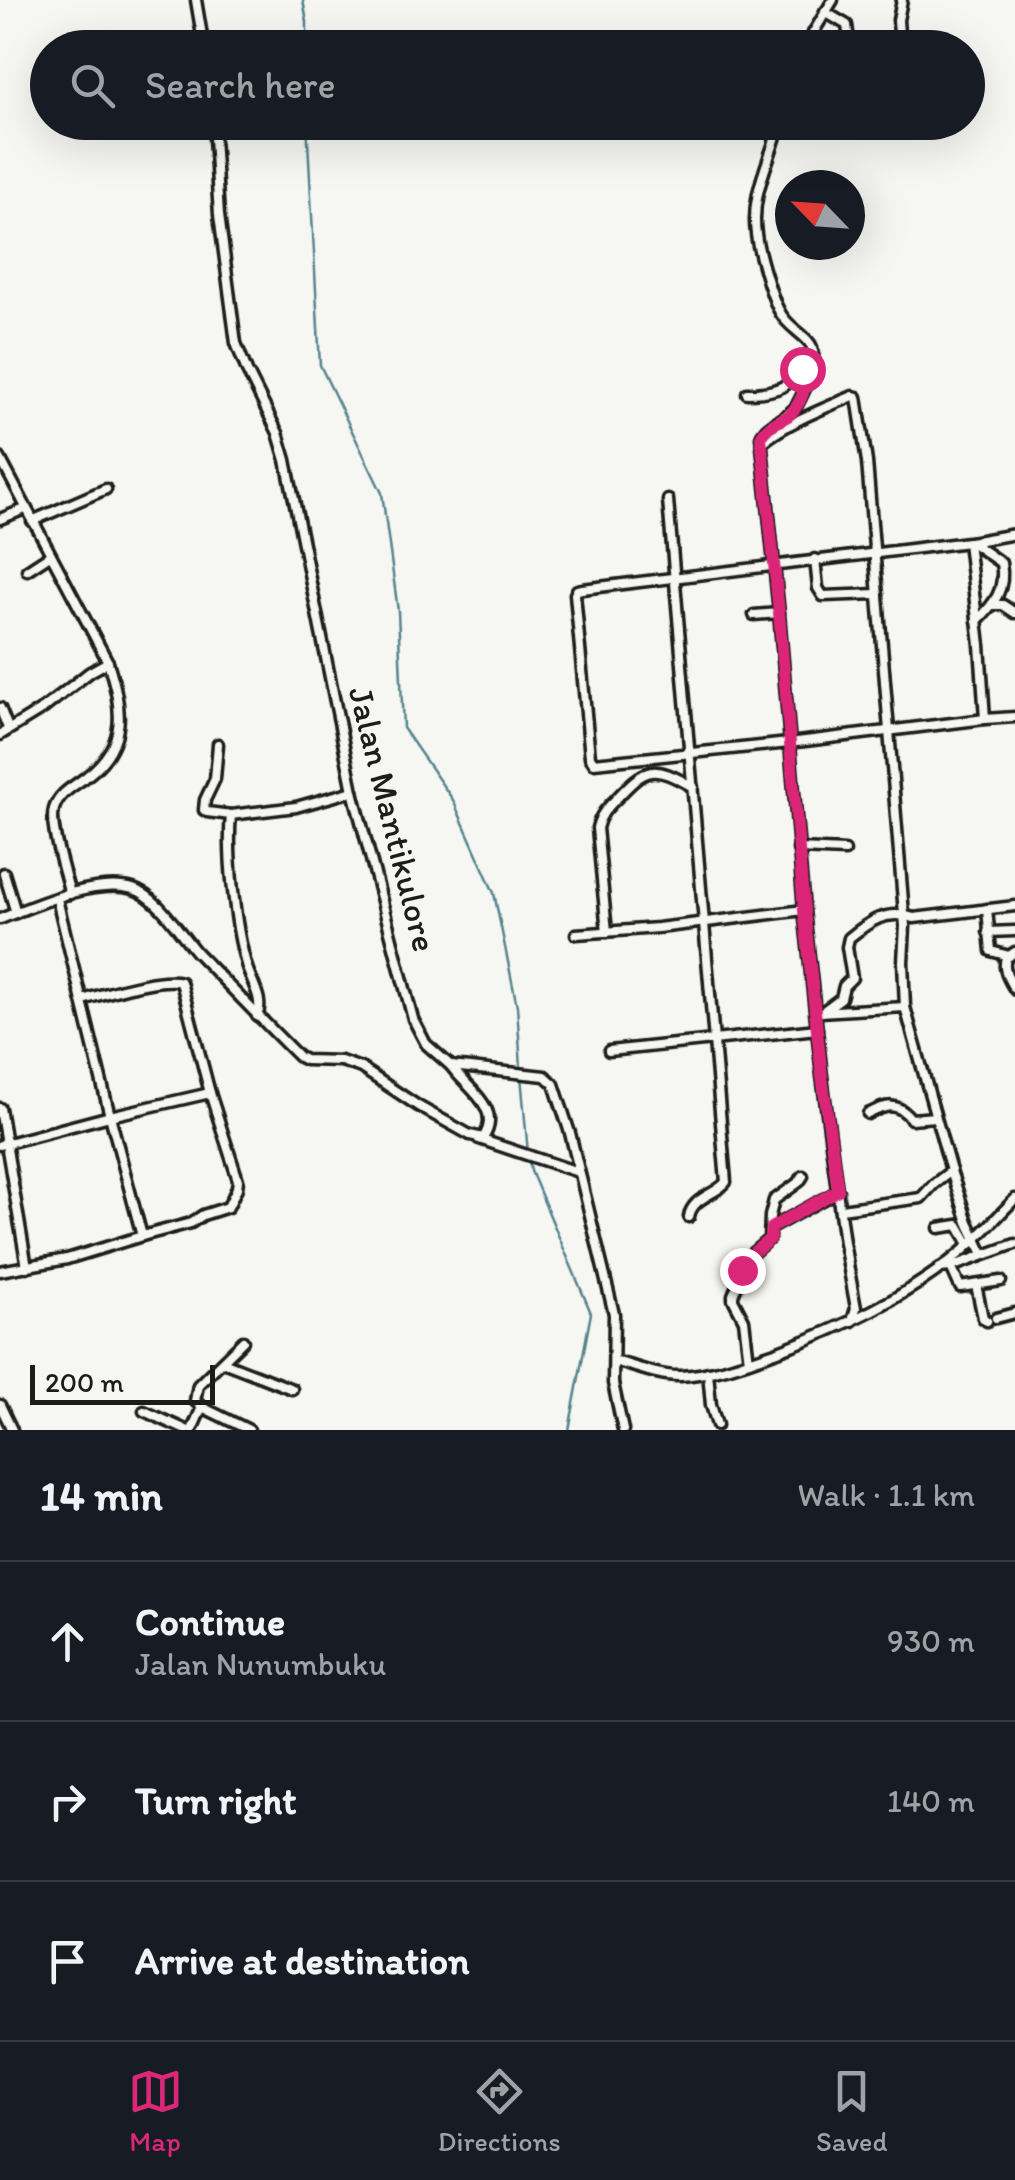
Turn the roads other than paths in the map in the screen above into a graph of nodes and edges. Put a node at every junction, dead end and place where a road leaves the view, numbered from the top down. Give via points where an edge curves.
1 (196, 0) edge
2 (833, 0) edge
3 (902, 0) edge
4 (825, 12) junction
5 (201, 30) edge
6 (814, 30) edge
7 (848, 30) edge
8 (899, 30) edge
9 (214, 140) edge
10 (774, 140) edge
11 (810, 368) junction
12 (747, 393) dead end
13 (763, 442) junction
14 (0, 458) edge
15 (106, 489) dead end
16 (668, 500) dead end
17 (26, 508) junction
18 (0, 520) edge
19 (32, 521) junction
20 (1015, 534) edge
21 (970, 542) junction
22 (874, 554) junction
23 (50, 555) junction
24 (816, 560) junction
25 (773, 564) junction
26 (27, 570) dead end
27 (674, 578) junction
28 (878, 594) junction
29 (992, 606) junction
30 (779, 612) junction
31 (1015, 612) edge
32 (754, 615) dead end
33 (977, 621) junction
34 (108, 662) junction
35 (0, 708) edge
36 (1015, 717) edge
37 (986, 719) junction
38 (8, 728) junction
39 (888, 730) junction
40 (0, 735) edge
41 (789, 743) junction
42 (218, 744) dead end
43 (690, 753) junction
44 (693, 787) junction
45 (352, 791) junction
46 (230, 815) junction
47 (798, 849) junction
48 (845, 851) dead end
49 (4, 873) dead end
50 (70, 894) junction
51 (57, 900) junction
52 (1015, 906) edge
53 (987, 909) junction
54 (804, 910) junction
55 (16, 913) junction
56 (903, 914) junction
57 (0, 919) edge
58 (704, 922) junction
59 (1015, 931) edge
60 (607, 932) junction
61 (988, 932) junction
62 (576, 934) dead end
63 (1013, 953) edge
64 (1015, 990) edge
65 (82, 1000) junction
66 (905, 1007) junction
67 (818, 1012) junction
68 (257, 1016) junction
69 (816, 1028) junction
70 (714, 1038) junction
71 (609, 1051) dead end
72 (451, 1066) junction
73 (210, 1094) junction
74 (0, 1108) edge
75 (868, 1114) dead end
76 (110, 1116) junction
77 (935, 1117) junction
78 (484, 1140) junction
79 (4, 1144) edge
80 (574, 1171) junction
81 (951, 1171) junction
82 (803, 1176) dead end
83 (838, 1190) junction
84 (1015, 1199) edge
85 (840, 1209) junction
86 (689, 1217) dead end
87 (771, 1228) junction
88 (939, 1228) dead end
89 (142, 1236) junction
90 (973, 1240) junction
91 (1015, 1244) edge
92 (983, 1254) junction
93 (27, 1267) junction
94 (950, 1267) junction
95 (940, 1268) junction
96 (0, 1271) edge
97 (1001, 1281) dead end
98 (976, 1285) junction
99 (1015, 1313) edge
100 (852, 1321) junction
101 (243, 1342) dead end
102 (750, 1361) junction
103 (224, 1362) junction
104 (614, 1362) junction
105 (708, 1372) junction
106 (292, 1389) dead end
107 (0, 1405) edge
108 (202, 1407) junction
109 (144, 1411) dead end
110 (2, 1415) edge
111 (716, 1425) dead end
112 (12, 1430) edge
113 (189, 1430) edge
114 (249, 1430) edge
115 (623, 1430) edge

1 - 5 street
2 - 4 street
3 - 8 street
4 - 6 street
4 - 7 street
9 - 45 street, Jalan Mantikulore via 236,343 286,460
10 - 11 street via 760,180 756,238 780,314 814,347
11 - 12 street via 780,388
11 - 13 street via 797,405 762,432
13 - 22 street via 856,396
13 - 25 street
14 - 17 street
15 - 19 street
16 - 27 street
17 - 18 street
17 - 19 street
19 - 23 street
20 - 21 street
21 - 22 street
21 - 29 street via 1002,566 1002,590
21 - 33 street
22 - 24 street
22 - 28 street
23 - 26 street
23 - 34 street
24 - 25 street
24 - 28 street via 823,596
25 - 27 street
25 - 30 street
27 - 43 street
27 - 43 street via 582,588 574,601 592,762
28 - 39 street
29 - 31 street
29 - 33 street
30 - 32 street
30 - 41 street
33 - 37 street
34 - 38 street
34 - 50 street via 120,716 114,744 54,811
35 - 38 street
36 - 37 street
37 - 39 street
38 - 40 street
39 - 41 street
39 - 56 street
41 - 43 street
41 - 47 street
42 - 46 street via 204,810
43 - 44 street
44 - 58 street
44 - 60 street via 666,772 650,772 635,779 600,818
45 - 46 street
45 - 72 street, Jalan Mantikulore via 416,1026
46 - 68 street via 235,898 242,950 260,1004
47 - 48 street
47 - 54 street
49 - 55 street
50 - 51 street
50 - 68 street via 116,886 142,893
51 - 55 street
51 - 65 street
52 - 53 street
53 - 56 street
53 - 61 street
54 - 58 street
54 - 67 street
55 - 57 street
56 - 66 street
56 - 67 street via 884,914 848,938 852,978 841,998
58 - 60 street
58 - 70 street
59 - 61 street
60 - 62 street
61 - 63 street via 992,952
63 - 64 street via 1004,964
65 - 73 street via 181,982
65 - 76 street
66 - 67 street
66 - 77 street
67 - 69 street
68 - 78 street via 302,1059 361,1068
69 - 70 street
69 - 83 street
70 - 71 street
70 - 86 street via 726,1183 692,1206
72 - 78 street, Jalan Mantikulore via 484,1104
72 - 80 street via 548,1078 570,1134
73 - 76 street
73 - 89 street via 238,1180 232,1202 192,1223
74 - 79 street
75 - 77 street via 888,1105 910,1120
76 - 79 street
76 - 89 street
77 - 81 street
78 - 80 street
79 - 93 street
80 - 104 street via 614,1314
81 - 85 street via 921,1198
81 - 90 street
82 - 87 street via 774,1200
83 - 85 street
83 - 87 street
84 - 90 street
85 - 100 street via 856,1308
87 - 102 street via 768,1241 749,1256 733,1294
88 - 90 street via 958,1225
89 - 93 street
90 - 92 street
90 - 95 street
91 - 92 street
92 - 94 street
93 - 96 street
94 - 95 street
94 - 98 street via 960,1288
95 - 100 street
97 - 98 street
98 - 99 street via 983,1318
100 - 102 street
101 - 103 street
102 - 105 street
103 - 106 street
103 - 108 street via 196,1389
104 - 105 street via 676,1376
104 - 115 street
105 - 111 street
107 - 110 street
108 - 113 street
108 - 114 street
109 - 113 street
110 - 112 street

